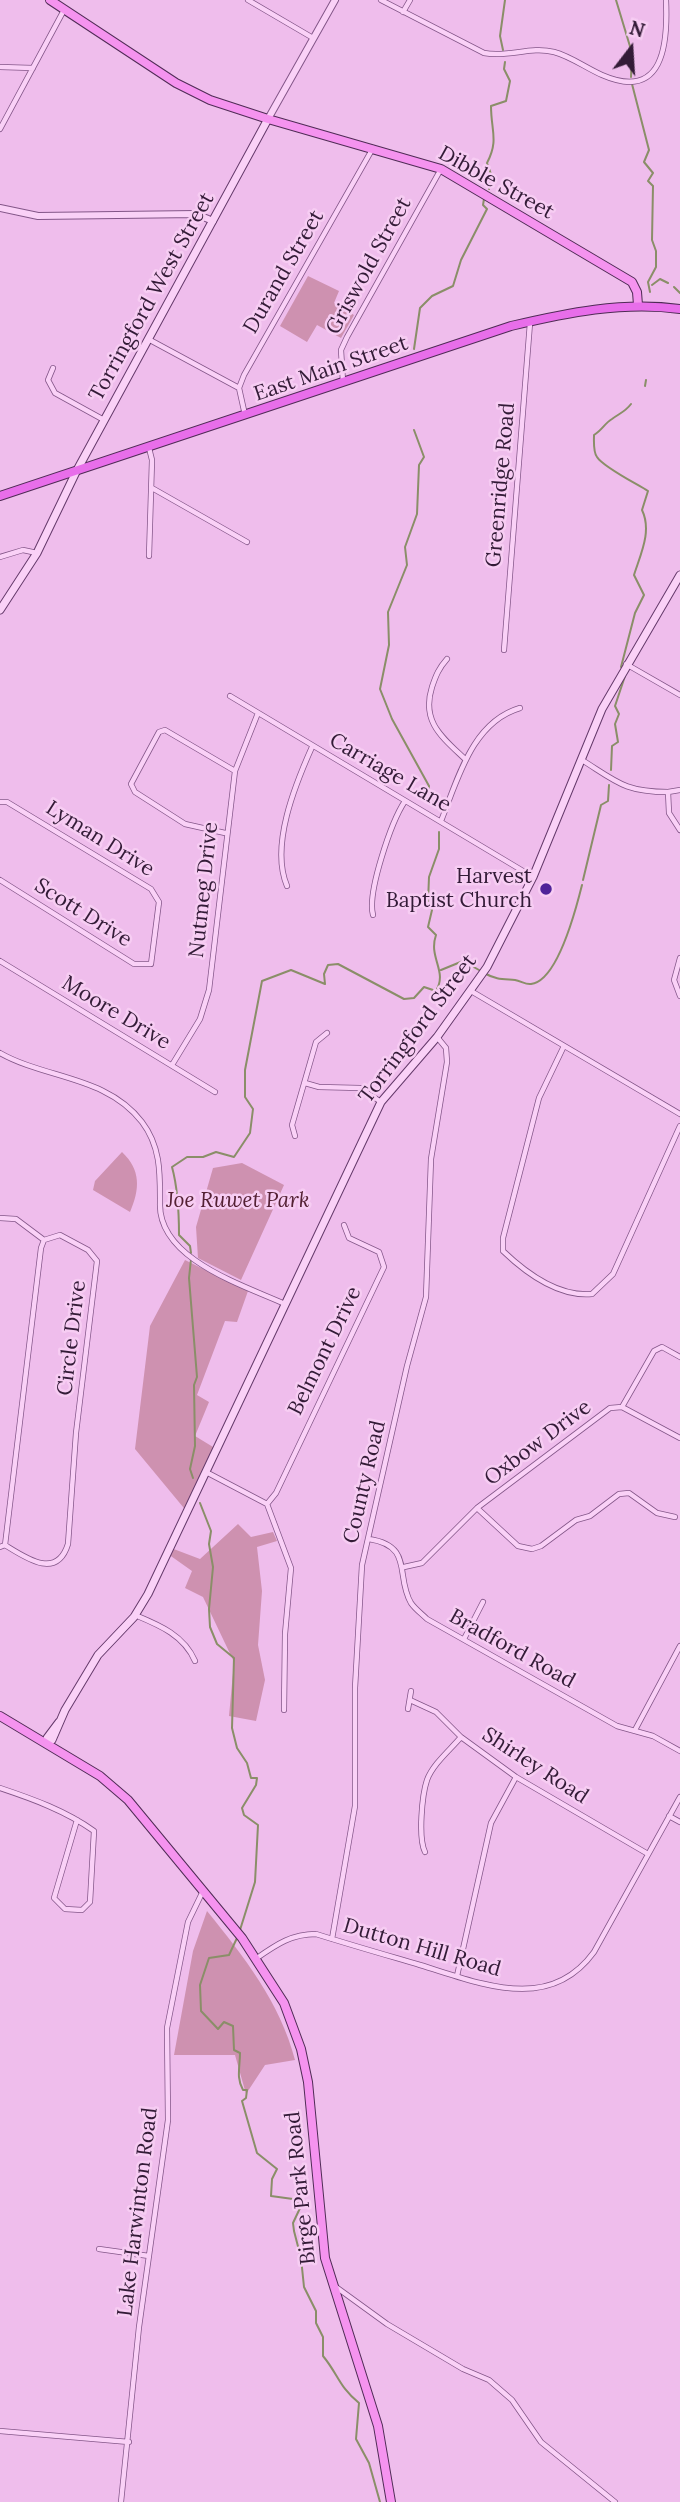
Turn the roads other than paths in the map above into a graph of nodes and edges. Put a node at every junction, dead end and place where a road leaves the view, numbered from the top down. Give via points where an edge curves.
1 (50, 0) edge
2 (248, 0) edge
3 (335, 0) edge
4 (381, 0) edge
5 (410, 0) edge
6 (666, 0) edge
7 (64, 10) junction
8 (403, 12) junction
9 (313, 38) junction
10 (0, 67) edge
11 (33, 68) junction
12 (268, 119) junction
13 (0, 129) edge
14 (373, 148) junction
15 (441, 169) junction
16 (0, 208) edge
17 (213, 221) junction
18 (638, 305) junction
19 (680, 309) edge
20 (530, 322) junction
21 (150, 340) junction
22 (53, 368) dead end
23 (343, 383) junction
24 (239, 388) junction
25 (246, 416) junction
26 (104, 421) junction
27 (149, 448) junction
28 (76, 472) junction
29 (152, 488) junction
30 (0, 496) edge
31 (247, 542) dead end
32 (37, 553) junction
33 (149, 556) dead end
34 (0, 557) edge
35 (680, 575) edge
36 (0, 610) edge
37 (504, 650) dead end
38 (447, 659) dead end
39 (624, 669) junction
40 (680, 695) edge
41 (230, 696) dead end
42 (520, 708) dead end
43 (258, 713) junction
44 (312, 746) junction
45 (466, 760) junction
46 (582, 760) junction
47 (235, 771) junction
48 (680, 790) edge
49 (668, 792) junction
50 (0, 802) edge
51 (405, 802) junction
52 (441, 821) junction
53 (680, 830) edge
54 (225, 834) junction
55 (533, 877) junction
56 (0, 880) edge
57 (287, 886) dead end
58 (373, 915) dead end
59 (680, 958) edge
60 (0, 961) edge
61 (151, 964) joint
62 (471, 991) junction
63 (680, 996) edge
64 (327, 1033) dead end
65 (437, 1037) junction
66 (563, 1048) junction
67 (0, 1053) edge
68 (172, 1065) junction
69 (304, 1083) junction
70 (215, 1092) dead end
71 (381, 1102) junction
72 (680, 1114) edge
73 (680, 1126) edge
74 (295, 1136) dead end
75 (0, 1217) edge
76 (344, 1225) dead end
77 (44, 1240) junction
78 (285, 1304) junction
79 (680, 1357) edge
80 (622, 1407) junction
81 (680, 1438) edge
82 (206, 1472) junction
83 (267, 1504) junction
84 (477, 1508) junction
85 (675, 1517) dead end
86 (369, 1539) junction
87 (2, 1546) edge
88 (404, 1567) junction
89 (484, 1602) dead end
90 (135, 1615) junction
91 (464, 1639) junction
92 (680, 1646) edge
93 (195, 1661) dead end
94 (411, 1691) dead end
95 (410, 1700) junction
96 (408, 1709) dead end
97 (285, 1710) dead end
98 (0, 1716) edge
99 (635, 1730) junction
100 (461, 1737) junction
101 (47, 1744) junction
102 (680, 1751) edge
103 (516, 1777) junction
104 (0, 1788) edge
105 (680, 1797) edge
106 (670, 1816) junction
107 (77, 1820) junction
108 (680, 1822) edge
109 (425, 1852) dead end
110 (648, 1854) junction
111 (204, 1890) junction
112 (332, 1939) junction
113 (257, 1958) junction
114 (457, 1976) junction
115 (99, 2249) dead end
116 (149, 2256) junction
117 (330, 2282) junction
118 (0, 2431) edge
119 (129, 2442) junction
120 (121, 2502) edge
121 (391, 2502) edge
122 (615, 2502) edge

1 - 7 main road, Dibble Street
2 - 9 street
3 - 9 street, Torringford West Street
4 - 8 street
5 - 8 street
6 - 8 street via 665,53 654,69 637,80 619,81 553,52 484,53
7 - 11 street
7 - 12 main road, Dibble Street via 176,83
9 - 12 street, Torringford West Street
10 - 11 street
11 - 13 street
12 - 14 main road, Dibble Street
12 - 17 main road, Torringford West Street
14 - 15 main road, Dibble Street
14 - 24 street, Durand Street
15 - 18 main road, Dibble Street via 632,282
15 - 23 street, Griswold Street via 346,337 341,350
16 - 17 street via 38,216 196,214
17 - 21 main road, Torringford West Street
18 - 19 highway, East Main Street
18 - 20 highway, East Main Street
20 - 23 highway, East Main Street
20 - 37 street, Greenridge Road
21 - 24 street
21 - 26 main road, Torringford West Street
22 - 26 street via 48,380 55,393
23 - 25 highway, East Main Street
24 - 25 street
25 - 27 highway, East Main Street
26 - 28 main road, Torringford West Street
27 - 28 highway, East Main Street
27 - 29 street
28 - 30 highway, East Main Street
28 - 32 main road, Torringford West Street
29 - 31 street
29 - 33 street
32 - 34 street via 23,550
32 - 36 main road, Torringford West Street
35 - 39 main road, Torringford Street
38 - 45 street via 438,669 427,705 430,720
39 - 40 street
39 - 46 main road, Torringford Street via 601,709
41 - 43 street, Carriage Lane
42 - 45 street via 501,714
43 - 44 street, Carriage Lane
43 - 47 street, Nutmeg Drive
44 - 51 street, Carriage Lane
44 - 57 street via 289,802 281,872
45 - 52 street
46 - 49 street via 625,788
46 - 55 main road, Torringford Street
47 - 54 street, Nutmeg Drive
47 - 54 street via 165,730 159,732 131,784 135,792 185,824
48 - 49 street
49 - 53 street via 669,813
50 - 61 street, Lyman Drive via 48,824 151,889 159,902
51 - 52 street, Carriage Lane
51 - 58 street via 373,893
52 - 55 street, Carriage Lane
54 - 68 street, Nutmeg Drive via 209,990 200,1019
55 - 62 main road, Torringford Street
56 - 61 street, Scott Drive via 134,964
59 - 63 street via 674,980
60 - 68 street, Moore Drive
62 - 65 main road, Torringford Street
62 - 66 street
64 - 69 street via 316,1042
65 - 71 main road, Torringford Street
65 - 86 street, County Road via 446,1048 447,1062 431,1158 426,1297
66 - 72 street
66 - 73 street via 539,1098 503,1238 503,1251 560,1291 592,1294 613,1274
67 - 78 street via 75,1078 123,1104 142,1122 159,1160 160,1215 175,1246
68 - 70 street, Moore Drive
69 - 71 street via 360,1088
69 - 74 street via 292,1125
71 - 78 main road, Torringford Street
75 - 77 street via 16,1219
76 - 83 street, Belmont Drive via 349,1238 379,1252 384,1266
77 - 87 street, Circle Drive
77 - 87 street, Circle Drive via 60,1235 88,1250 97,1261 68,1544 60,1560 48,1565
78 - 82 main road, Torringford Street
79 - 80 street, Oxbow Drive via 662,1348 654,1351
80 - 81 street
80 - 84 street, Oxbow Drive via 610,1408
82 - 83 street
82 - 90 main road, Torringford Street
83 - 97 street via 291,1567
84 - 85 street via 518,1546 532,1549 619,1494 629,1493 657,1513
84 - 88 street, Oxbow Drive via 422,1563
86 - 88 street via 393,1547
86 - 112 street, County Road via 362,1565 355,1688 355,1806
88 - 91 street, Bradford Road via 412,1604 428,1619
89 - 91 street
90 - 93 street via 169,1630
90 - 101 main road, Torringford Street via 102,1648
91 - 99 street, Bradford Road via 617,1726
92 - 99 street
94 - 95 street
95 - 96 street
95 - 100 street, Shirley Road via 436,1712
98 - 101 main road, Birge Park Road
99 - 102 street, Bradford Road
100 - 103 street, Shirley Road
100 - 109 street via 427,1781 420,1837
101 - 111 main road, Birge Park Road via 100,1776 128,1800
103 - 110 street, Shirley Road
103 - 114 street via 491,1823
104 - 107 street
105 - 106 street
106 - 108 street
106 - 110 street
107 - 107 street via 94,1831 90,1902 82,1910 65,1909 54,1898
110 - 114 street, Dutton Hill Road via 581,1970 565,1980 522,1990
111 - 113 main road, Birge Park Road
111 - 116 street, Lake Harwinton Road via 188,1922 167,2028 168,2120
112 - 113 street, Dutton Hill Road via 298,1934
112 - 114 street, Dutton Hill Road
113 - 117 main road, Birge Park Road via 284,2003 301,2049
115 - 116 street
116 - 119 street, Lake Harwinton Road
117 - 121 main road, Birge Park Road via 379,2426
117 - 122 street via 387,2324 489,2380 512,2400 541,2442
118 - 119 street
119 - 120 street, Lake Harwinton Road

